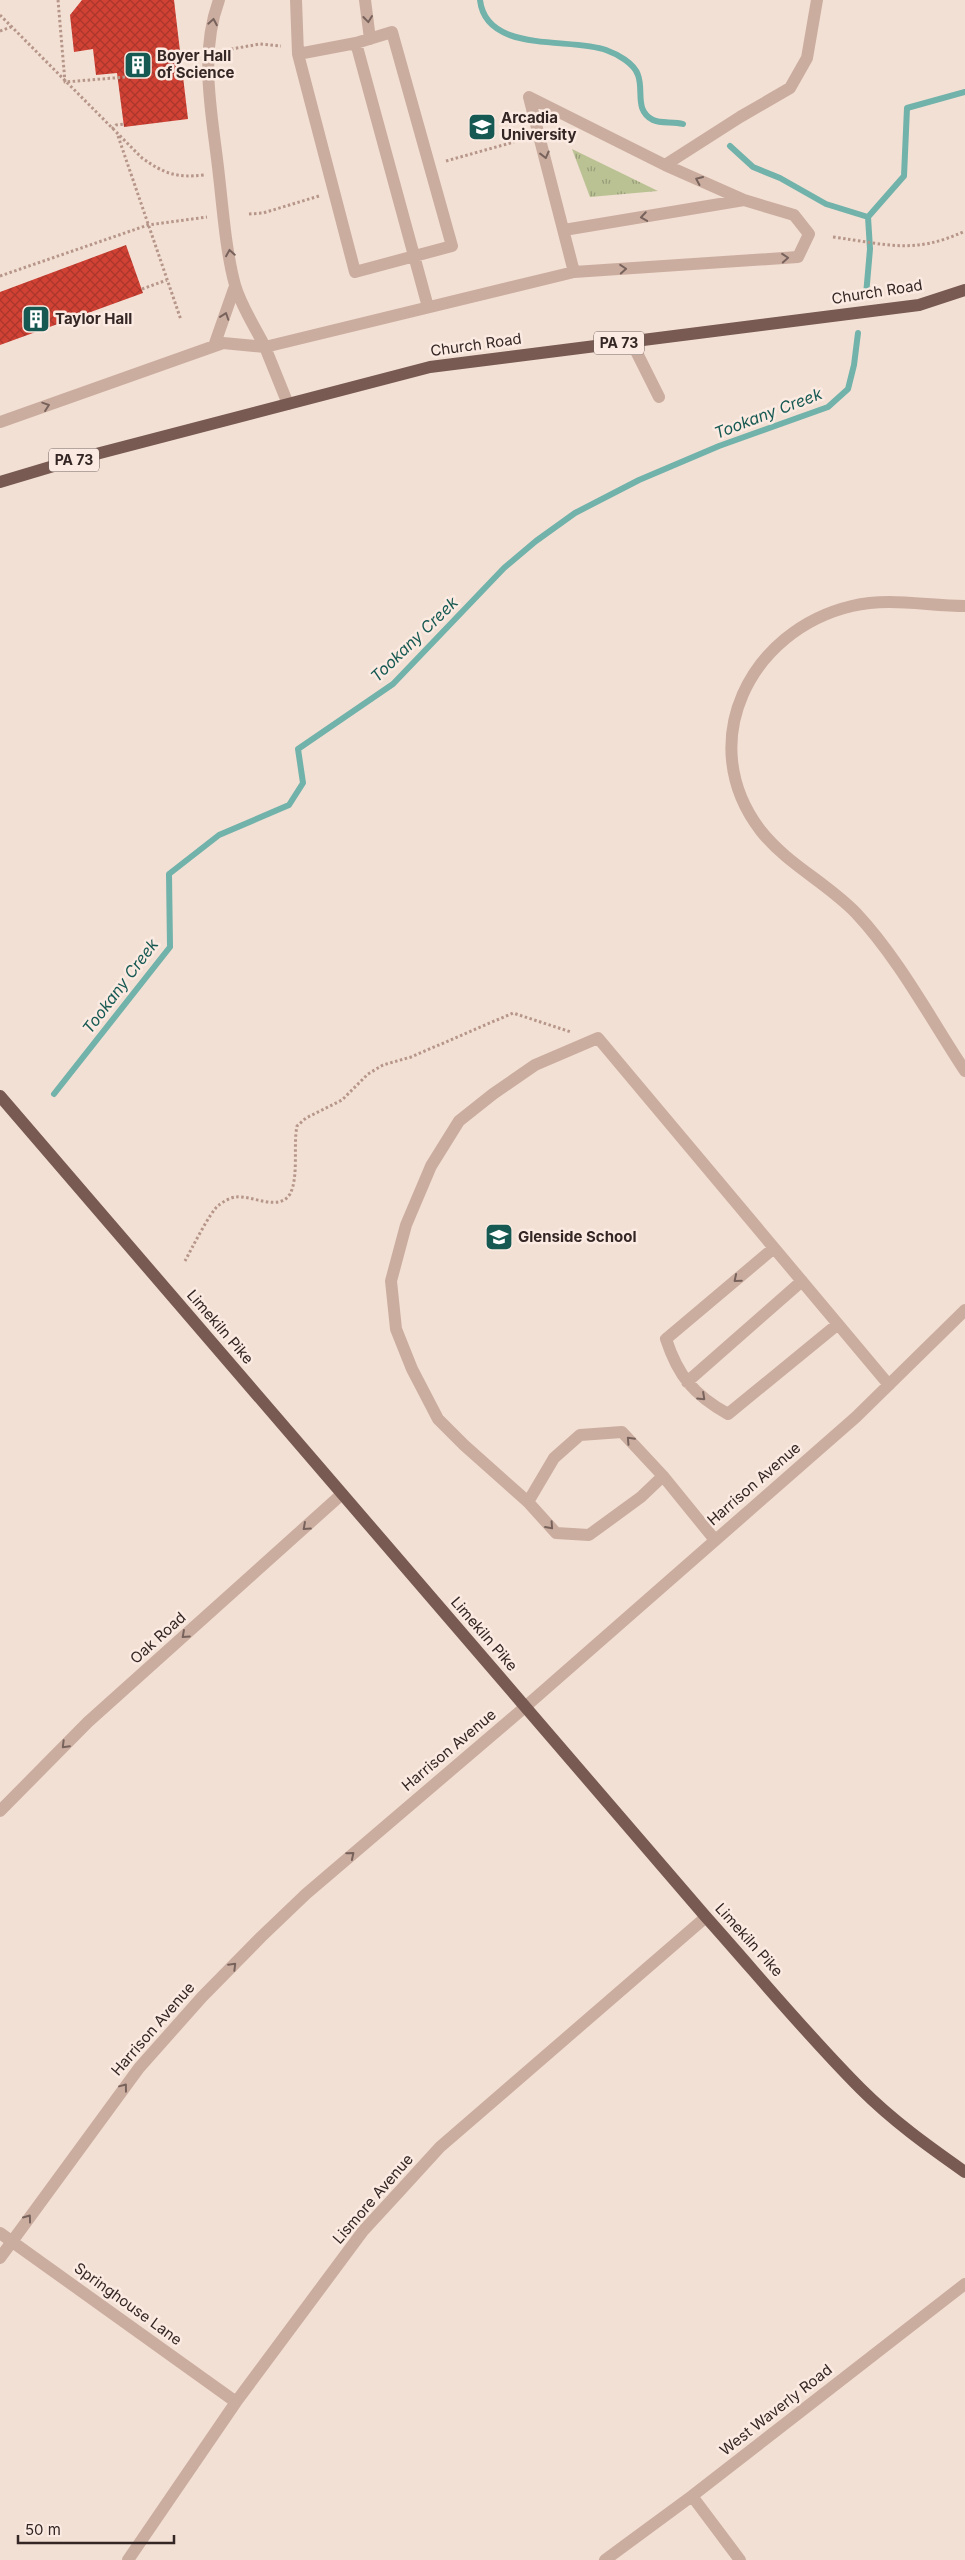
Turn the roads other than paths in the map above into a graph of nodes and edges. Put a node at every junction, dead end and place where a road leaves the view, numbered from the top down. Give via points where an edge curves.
1 (219, 0) edge
2 (296, 0) edge
3 (365, 0) edge
4 (817, 0) edge
5 (370, 39) junction
6 (356, 43) junction
7 (298, 54) junction
8 (665, 165) junction
9 (744, 200) junction
10 (564, 230) junction
11 (414, 258) junction
12 (574, 272) junction
13 (235, 286) junction
14 (965, 290) edge
15 (428, 307) junction
16 (631, 341) junction
17 (214, 346) junction
18 (265, 347) junction
19 (659, 397) dead end
20 (288, 404) junction
21 (0, 422) edge
22 (0, 482) edge
23 (965, 606) edge
24 (965, 1071) edge
25 (0, 1096) edge
26 (774, 1248) junction
27 (802, 1280) junction
28 (965, 1310) edge
29 (838, 1324) junction
30 (687, 1382) junction
31 (889, 1384) junction
32 (663, 1476) junction
33 (342, 1494) junction
34 (528, 1502) junction
35 (715, 1540) junction
36 (525, 1707) junction
37 (0, 1811) edge
38 (706, 1917) junction
39 (965, 2172) edge
40 (0, 2233) edge
41 (11, 2241) junction
42 (0, 2258) edge
43 (965, 2284) edge
44 (236, 2402) junction
45 (692, 2496) junction
46 (128, 2560) edge
47 (605, 2560) edge
48 (740, 2560) edge

13 -> 1 street via 208,74 212,25
2 - 7 street
3 -> 5 street
4 - 8 street via 807,58 790,88
5 - 6 street
5 - 11 street via 392,32 452,246
6 - 7 street
6 - 11 street
7 - 11 street via 355,272
9 -> 8 street
8 -> 10 street via 530,97
9 -> 10 street
12 -> 9 street via 798,257 808,234 794,216
10 - 12 street
11 - 15 street
12 - 15 street
17 -> 13 street
13 - 18 street
14 - 16 main road, Church Road / PA 73 via 919,305
15 - 18 street
16 - 19 street
16 - 20 main road, Church Road / PA 73 via 430,367
17 - 18 street
21 -> 17 street
18 - 20 street
20 - 22 main road, Church Road / PA 73
23 - 24 street via 870,602 833,612 799,628 763,658 752,673 737,712 732,750 740,793 761,831 854,911 869,928
25 - 33 main road, Limekiln Pike
26 - 27 street
26 -> 30 street via 666,1339 674,1362
26 - 34 street via 598,1038 535,1065 459,1121 431,1166 406,1225 391,1281 396,1328 412,1369 438,1419
27 - 29 street
27 - 30 street
28 - 31 street, Harrison Avenue
30 -> 29 street via 705,1401 728,1414
29 - 31 street
31 - 35 street, Harrison Avenue via 856,1417
34 -> 32 street via 556,1533 589,1535 641,1497
32 -> 34 street via 622,1432 580,1435 554,1458
32 - 35 street
33 - 36 main road, Limekiln Pike
33 -> 37 street, Oak Road via 88,1722
35 - 36 street, Harrison Avenue
36 - 38 main road, Limekiln Pike
41 -> 36 street, Harrison Avenue via 139,2068 202,1997 306,1894
38 - 39 main road, Limekiln Pike via 861,2089 916,2138
38 - 44 street, Lismore Avenue via 440,2147 363,2231
40 - 41 street, Springhouse Lane
41 - 42 street, Harrison Avenue
41 - 44 street, Springhouse Lane
43 - 45 street, West Waverly Road
44 - 46 street, Lismore Avenue
45 - 47 street, West Waverly Road
45 - 48 street

